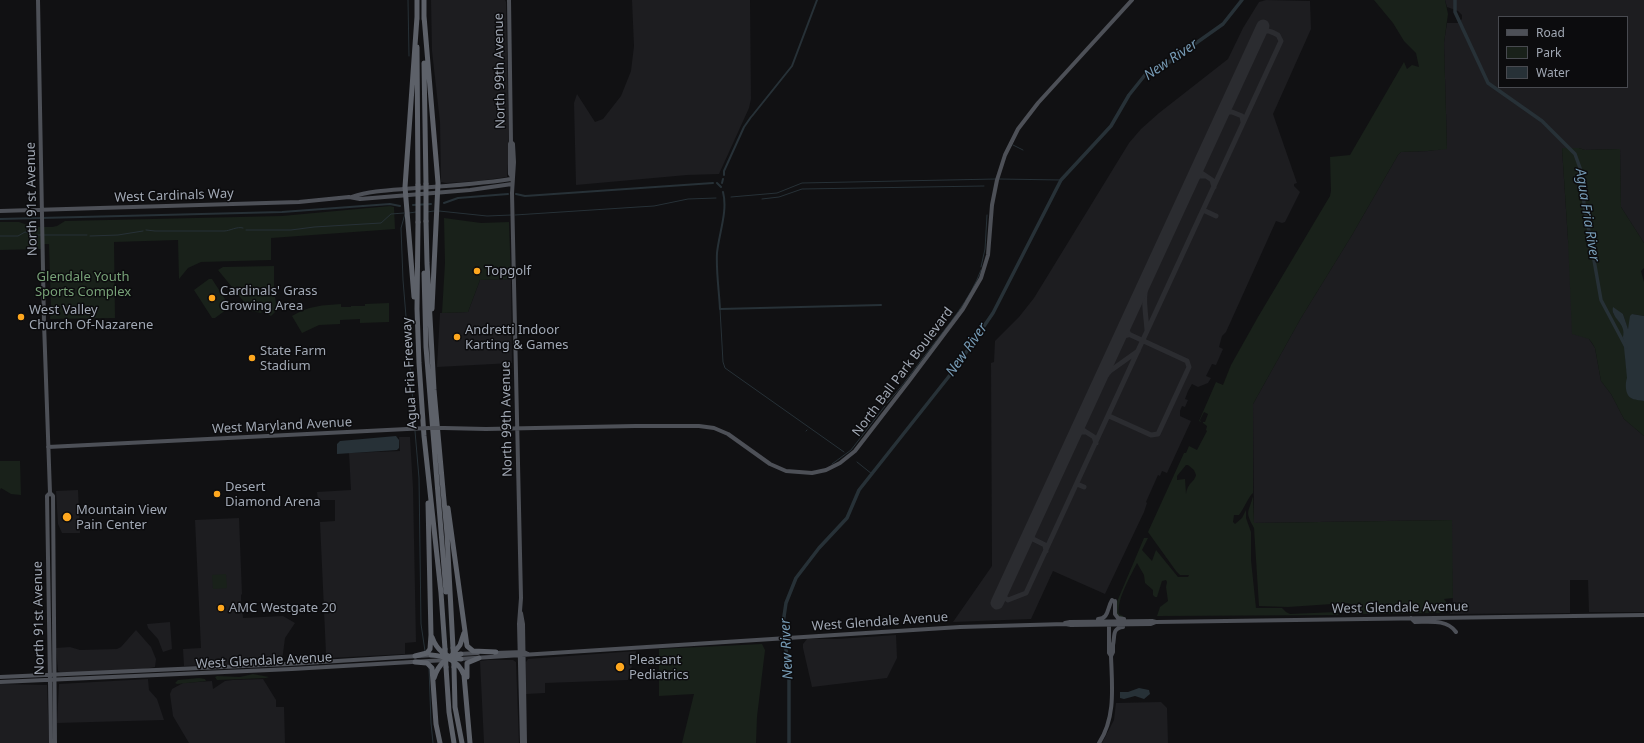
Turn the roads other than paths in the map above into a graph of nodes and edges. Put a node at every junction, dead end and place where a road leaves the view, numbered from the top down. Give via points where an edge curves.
1 (38, 0) edge
2 (417, 0) edge
3 (424, 0) edge
4 (509, 0) edge
5 (1132, 0) edge
6 (424, 16) junction
7 (417, 17) junction
8 (512, 180) junction
9 (405, 189) junction
10 (438, 192) junction
11 (405, 195) junction
12 (349, 197) junction
13 (43, 210) junction
14 (0, 211) edge
15 (419, 237) junction
16 (426, 237) junction
17 (418, 346) junction
18 (431, 346) junction
19 (428, 397) junction
20 (430, 428) junction
21 (517, 429) junction
22 (48, 447) junction
23 (428, 468) junction
24 (434, 474) junction
25 (442, 476) junction
26 (50, 493) junction
27 (49, 562) junction
28 (54, 584) junction
29 (442, 605) junction
30 (450, 608) junction
31 (1644, 615) edge
32 (1412, 618) junction
33 (1128, 621) junction
34 (1156, 622) junction
35 (49, 623) junction
36 (1091, 623) junction
37 (1110, 623) junction
38 (1135, 625) junction
39 (464, 626) junction
40 (1456, 632) dead end
41 (431, 635) junction
42 (54, 643) junction
43 (1111, 644) junction
44 (496, 652) junction
45 (523, 654) junction
46 (432, 655) joint
47 (449, 657) junction
48 (461, 657) junction
49 (479, 658) junction
50 (415, 659) junction
51 (436, 660) joint
52 (128, 672) junction
53 (55, 675) junction
54 (50, 676) junction
55 (104, 678) junction
56 (0, 680) edge
57 (50, 681) junction
58 (55, 681) junction
59 (433, 684) junction
60 (466, 686) junction
61 (523, 714) junction
62 (53, 737) junction
63 (51, 743) edge
64 (56, 743) edge
65 (440, 743) edge
66 (454, 743) edge
67 (462, 743) edge
68 (470, 743) edge
69 (522, 743) edge
70 (525, 743) edge
71 (1099, 743) edge

1 - 13 main road, North 91st Avenue
2 - 7 highway, Agua Fria Freeway
3 - 6 highway, Agua Fria Freeway
4 - 8 main road, North 99th Avenue
5 - 21 main road, North Ball Park Boulevard via 1028,116 1012,141 999,171 987,262 981,278 954,323 846,459 812,473 796,473 765,461 728,434 702,426
6 - 10 highway
6 - 16 highway, Agua Fria Freeway, bridge
7 - 9 highway
7 - 15 highway, Agua Fria Freeway, bridge
8 - 10 main road, West Cardinals Way
8 - 21 main road, North 99th Avenue
9 - 10 main road, West Cardinals Way
9 - 11 highway
9 - 12 main road, West Cardinals Way
10 - 11 main road, West Cardinals Way
10 - 18 highway
11 - 12 main road, West Cardinals Way via 360,199
11 - 17 highway
12 - 13 main road, West Cardinals Way via 299,202
13 - 14 main road, West Cardinals Way
13 - 22 main road, North 91st Avenue
15 - 17 highway, Agua Fria Freeway
15 - 19 highway
16 - 18 highway, Agua Fria Freeway
16 - 19 highway via 424,288
17 - 23 highway, Agua Fria Freeway
18 - 25 highway, Agua Fria Freeway
19 - 20 highway
20 - 21 main road, West Maryland Avenue, bridge
20 - 22 main road, West Maryland Avenue, bridge
20 - 24 highway
21 - 45 main road, North 99th Avenue via 521,613 519,617
22 - 26 main road, North 91st Avenue
23 - 29 highway, Agua Fria Freeway
23 - 41 highway
24 - 29 highway via 443,573
24 - 30 highway via 446,592
25 - 30 highway, Agua Fria Freeway via 448,534
25 - 39 highway
26 - 27 main road, North 91st Avenue via 47,496
26 - 28 main road, North 91st Avenue via 53,496
27 - 28 main road
27 - 35 main road, North 91st Avenue
28 - 42 main road, North 91st Avenue
29 - 66 highway, Agua Fria Freeway, bridge via 449,712
30 - 67 highway, Agua Fria Freeway, bridge via 455,707
31 - 32 main road, West Glendale Avenue
32 - 34 main road, West Glendale Avenue
32 - 40 main road via 1415,622 1444,623
33 - 34 main road, West Glendale Avenue
33 - 36 main road via 1116,616 1113,601 1104,618
33 - 37 main road, West Glendale Avenue
34 - 38 main road, West Glendale Avenue
35 - 42 main road via 52,625
35 - 54 main road, North 91st Avenue
36 - 37 main road, West Glendale Avenue
36 - 43 main road via 1105,629
36 - 45 main road, West Glendale Avenue via 989,625
37 - 38 main road, West Glendale Avenue
37 - 43 main road
38 - 43 main road via 1117,628
39 - 44 highway via 469,649
39 - 47 highway via 462,640
41 - 47 highway via 435,644
41 - 50 highway via 429,650 425,655
42 - 53 main road, North 91st Avenue
43 - 71 main road via 1111,710 1107,729
44 - 45 main road, West Glendale Avenue
44 - 48 main road, West Glendale Avenue
45 - 49 main road, West Glendale Avenue
45 - 61 main road, North 99th Avenue
46 - 47 highway
46 - 50 main road, West Glendale Avenue
47 - 48 highway
47 - 51 highway
47 - 59 highway via 436,672
47 - 60 highway via 462,669
48 - 49 main road, West Glendale Avenue
49 - 60 highway via 467,664
50 - 51 main road, West Glendale Avenue
50 - 52 main road, West Glendale Avenue
50 - 55 main road, West Glendale Avenue via 292,669
50 - 59 highway via 431,666
52 - 53 main road, West Glendale Avenue
52 - 55 main road
53 - 54 main road, West Glendale Avenue
53 - 58 main road, North 91st Avenue
54 - 56 main road, West Glendale Avenue via 11,677
54 - 57 main road, North 91st Avenue
55 - 58 main road, West Glendale Avenue
56 - 57 main road, West Glendale Avenue
57 - 58 main road, West Glendale Avenue
57 - 62 main road, North 91st Avenue
58 - 62 main road, North 91st Avenue
59 - 65 highway
60 - 68 highway
61 - 69 main road, North 99th Avenue
61 - 70 main road, North 99th Avenue
62 - 63 main road, North 91st Avenue
62 - 64 main road, North 91st Avenue

